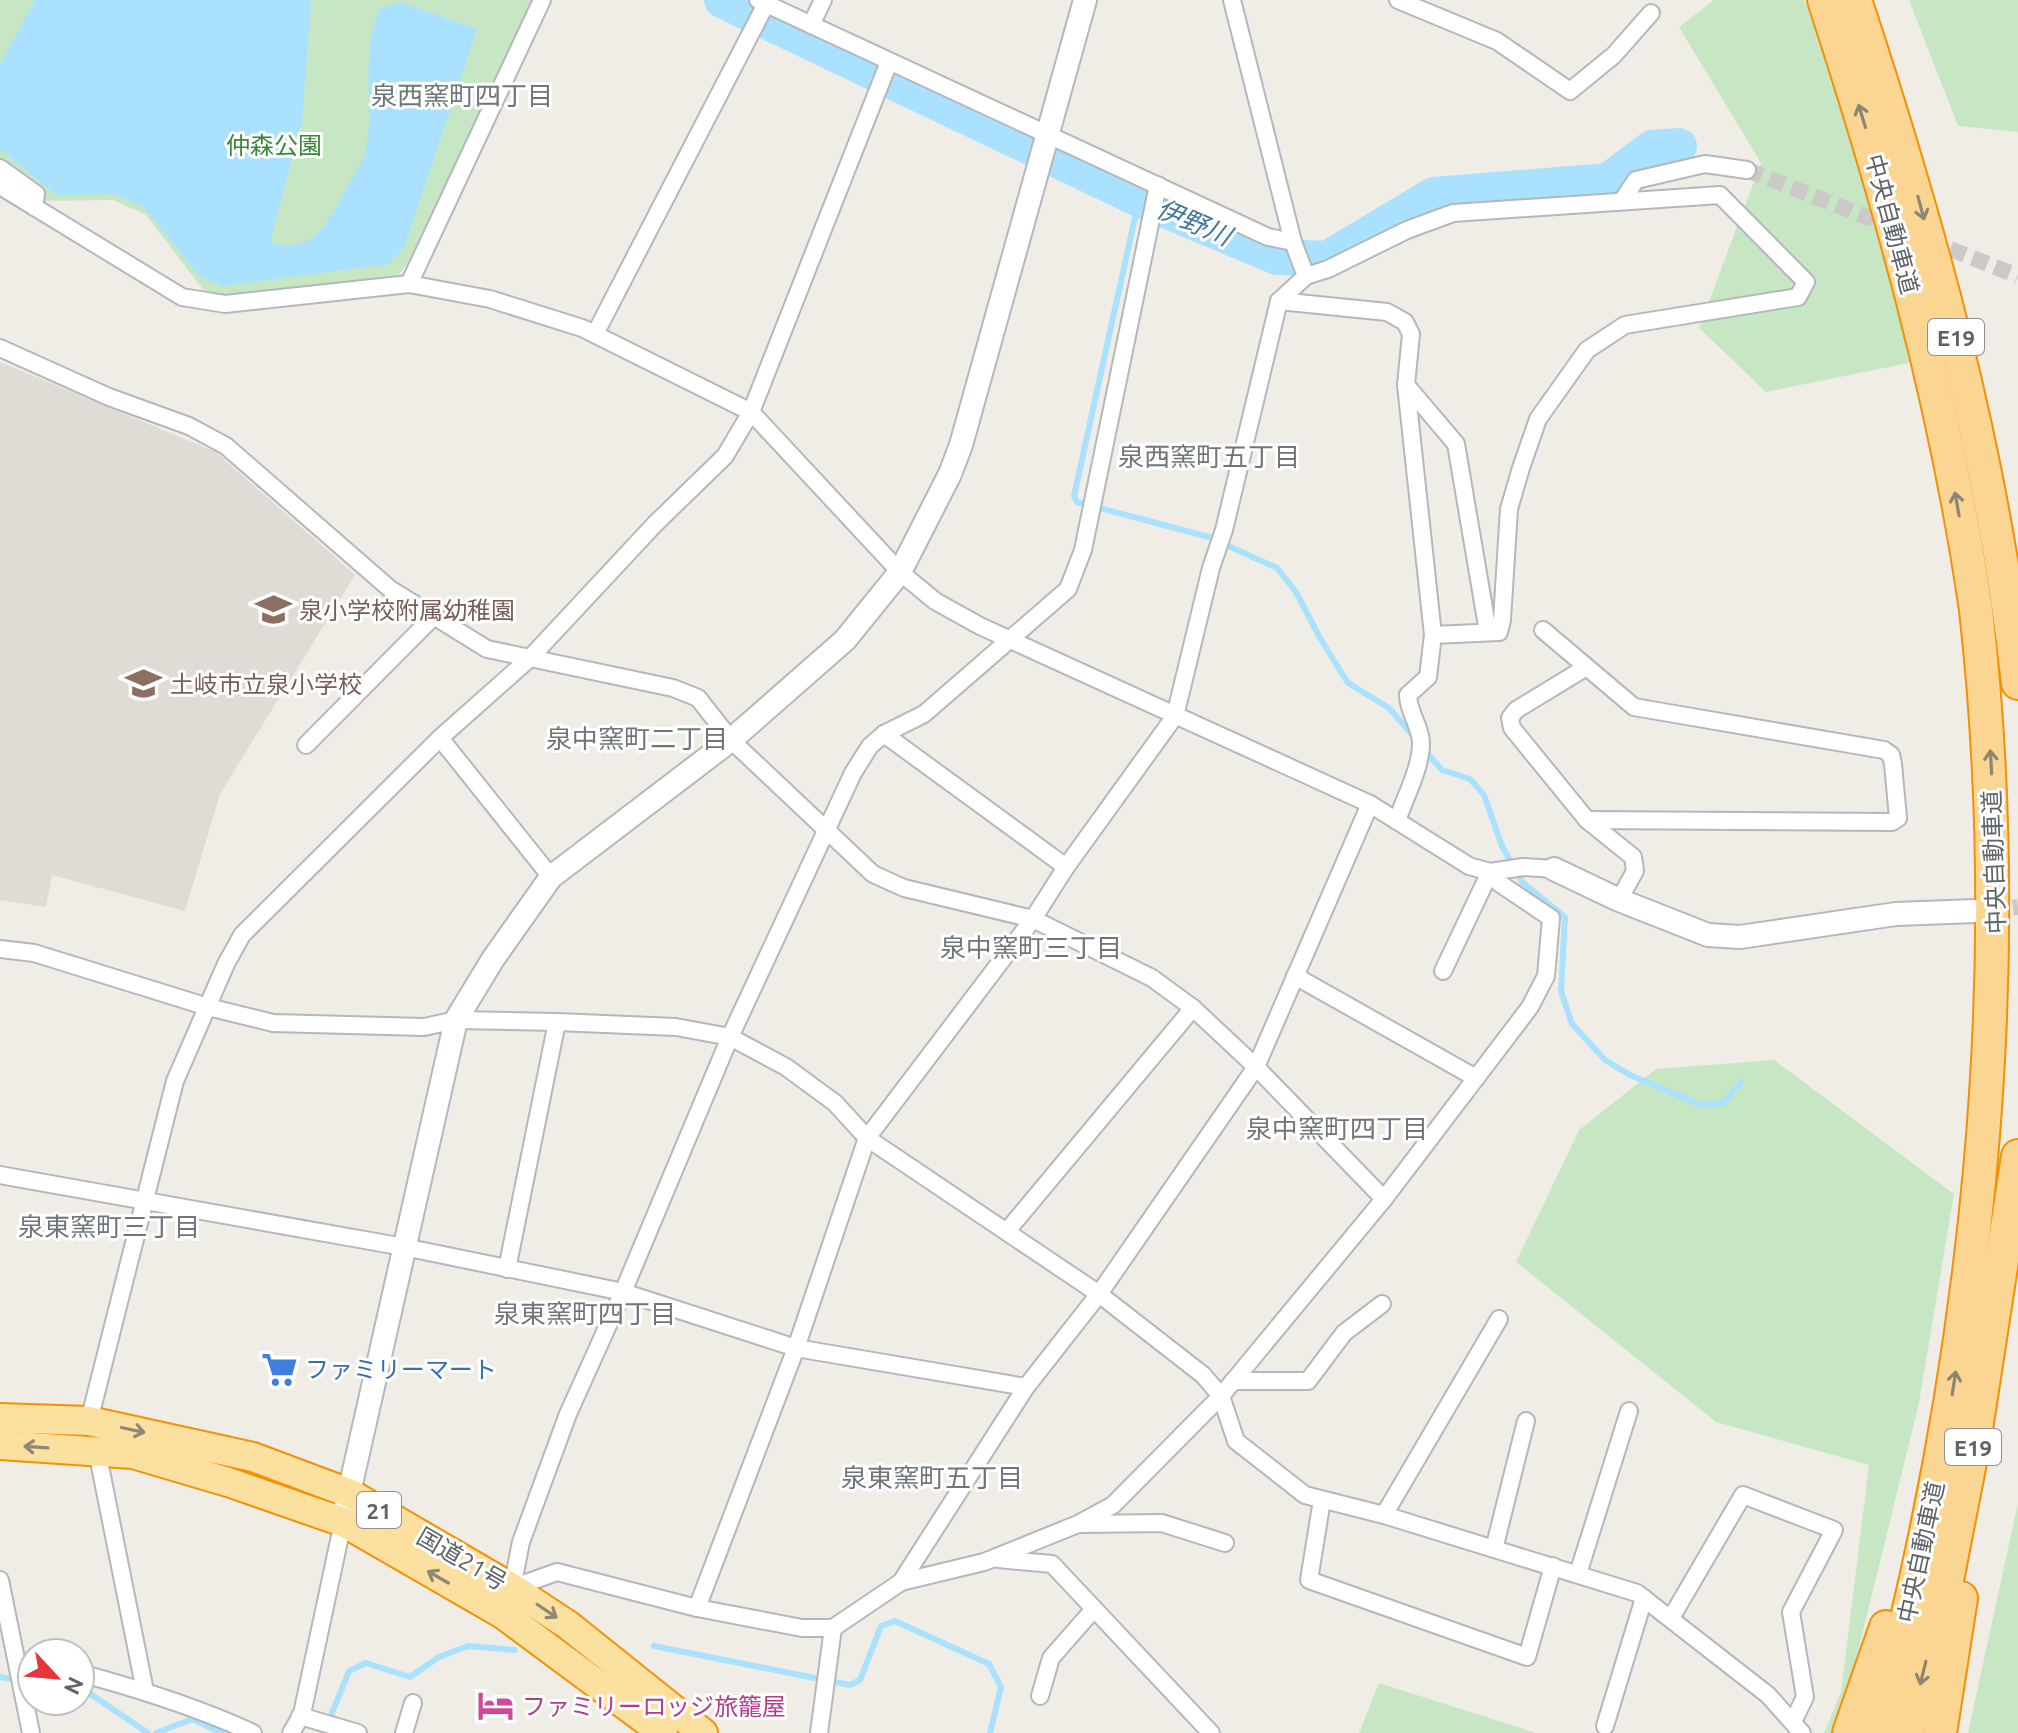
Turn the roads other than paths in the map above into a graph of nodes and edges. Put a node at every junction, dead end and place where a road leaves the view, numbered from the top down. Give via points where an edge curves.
1 (542, 0) edge
2 (823, 0) edge
3 (1232, 0) edge
4 (1398, 0) edge
5 (1824, 0) edge
6 (1855, 0) edge
7 (762, 2) edge
8 (1081, 2) edge
9 (1651, 13) dead end
10 (811, 25) junction
11 (889, 62) junction
12 (1049, 134) junction
13 (0, 168) edge
14 (1747, 170) tunnel mouth
15 (1158, 185) junction
16 (0, 186) edge
17 (1622, 201) junction
18 (34, 207) junction
19 (1293, 242) junction
20 (1306, 276) junction
21 (409, 284) junction
22 (1279, 301) junction
23 (595, 334) junction
24 (0, 348) edge
25 (1406, 385) junction
26 (751, 412) junction
27 (900, 572) junction
28 (434, 616) junction
29 (1543, 630) dead end
30 (1488, 632) junction
31 (1433, 635) junction
32 (1011, 641) junction
33 (530, 658) junction
34 (1585, 668) junction
35 (2018, 683) edge
36 (1175, 716) junction
37 (884, 734) junction
38 (440, 738) junction
39 (731, 740) junction
40 (306, 745) dead end
41 (1370, 804) junction
42 (1587, 820) junction
43 (1397, 821) junction
44 (826, 831) junction
45 (1066, 867) junction
46 (1554, 869) joint
47 (1497, 871) junction
48 (551, 877) junction
49 (1619, 900) junction
50 (1975, 911) tunnel mouth
51 (1033, 919) junction
52 (0, 949) edge
53 (1443, 971) dead end
54 (1295, 976) junction
55 (208, 1007) junction
56 (1193, 1008) junction
57 (456, 1020) junction
58 (557, 1022) junction
59 (730, 1037) junction
60 (1256, 1067) junction
61 (1476, 1078) junction
62 (867, 1138) junction
63 (2018, 1156) edge
64 (0, 1175) edge
65 (1384, 1199) junction
66 (144, 1201) junction
67 (1007, 1231) junction
68 (404, 1247) junction
69 (507, 1269) junction
70 (623, 1292) junction
71 (1099, 1294) junction
72 (1382, 1304) dead end
73 (1995, 1313) junction
74 (1499, 1319) dead end
75 (796, 1348) junction
76 (1233, 1381) junction
77 (1026, 1387) junction
78 (1221, 1396) junction
79 (1629, 1411) dead end
80 (0, 1418) edge
81 (89, 1421) junction
82 (1526, 1421) dead end
83 (1946, 1434) junction
84 (0, 1445) edge
85 (97, 1451) junction
86 (349, 1493) junction
87 (1322, 1500) junction
88 (1384, 1515) junction
89 (343, 1522) junction
90 (1078, 1524) junction
91 (1225, 1543) dead end
92 (1494, 1549) junction
93 (992, 1558) junction
94 (1553, 1566) junction
95 (1578, 1574) junction
96 (0, 1580) edge
97 (901, 1582) junction
98 (512, 1588) junction
99 (1644, 1598) junction
100 (697, 1608) junction
101 (1094, 1609) junction
102 (1671, 1618) junction
103 (833, 1628) junction
104 (16, 1639) edge
105 (96, 1677) edge
106 (145, 1691) junction
107 (1040, 1696) dead end
108 (413, 1703) dead end
109 (308, 1719) junction
110 (1605, 1726) dead end
111 (1797, 1728) edge
112 (253, 1733) edge
113 (291, 1733) edge
114 (358, 1733) edge
115 (404, 1733) edge
116 (663, 1733) edge
117 (703, 1733) edge
118 (819, 1733) edge
119 (1211, 1733) edge
120 (1849, 1733) edge
121 (1878, 1733) edge
122 (1907, 1733) edge
123 (1940, 1733) edge

1 - 21 street
2 - 10 street
3 - 19 street
4 - 9 street via 1497,41 1570,91 1614,55
83 -> 5 highway, 中央自動車道 / E19 via 1985,1153 1996,1016 1997,870 1990,737 1976,610 1925,351 1889,205
6 -> 35 highway, 中央自動車道 / E19 via 1918,196 1957,342 1991,502
7 - 10 street
7 - 23 street
8 - 12 street
10 - 11 street
11 - 12 street
11 - 26 street
12 - 15 street
12 - 27 street via 961,445
13 - 18 street via 36,194
14 - 17 street via 1705,164 1636,180
15 - 19 street via 1268,237
15 - 32 street via 1083,550 1068,589
16 - 18 street
17 - 20 street via 1453,213
17 - 30 street via 1720,195 1806,282 1798,297 1625,325 1587,350 1538,419 1525,456 1509,509 1502,620 1499,632
18 - 21 street via 182,297 225,304
19 - 20 street
20 - 22 street
21 - 23 street via 490,299
22 - 25 street via 1387,312 1405,322 1411,334
22 - 36 street
23 - 26 street
24 - 28 street via 226,446 390,589
25 - 30 street via 1456,444
25 - 31 street
26 - 27 street
26 - 33 street via 725,456
27 - 32 street via 935,601
27 - 39 street via 845,640
28 - 33 street via 487,649
28 - 40 street
29 - 34 street
30 - 31 street
31 - 43 street via 1428,677 1408,695 1422,741
32 - 36 street
32 - 37 street via 924,714
33 - 38 street
33 - 39 street via 698,698
34 - 42 street via 1510,718 1512,728
34 - 42 street via 1634,707 1884,750 1893,764 1898,818
36 - 41 street
36 - 45 street
37 - 44 street via 853,773
37 - 45 street
38 - 48 street
38 - 55 street via 242,935
39 - 44 street
39 - 48 street
41 - 43 street
41 - 54 street
42 - 49 street via 1633,857 1635,871
43 - 47 street via 1469,866
44 - 51 street via 873,874 904,888
44 - 59 street
45 - 51 street
46 - 47 street
46 - 49 street
47 - 53 street
47 - 61 street via 1499,883 1551,918 1546,976 1530,1007
48 - 57 street
49 - 50 street via 1708,935 1740,937 1896,914
51 - 56 street via 1152,978
51 - 62 street
52 - 55 street via 34,953
54 - 60 street
54 - 61 street
55 - 57 street via 273,1023 424,1027
55 - 66 street via 175,1081
56 - 60 street
56 - 67 street
57 - 58 street
57 - 68 street
58 - 59 street via 676,1027
58 - 69 street
59 - 62 street via 786,1067 835,1103
59 - 70 street
60 - 65 street
60 - 71 street
61 - 65 street
62 - 67 street
62 - 75 street
63 - 73 highway, 中央自動車道 / E19
64 - 66 street
65 - 76 street
66 - 68 street
66 - 81 street
67 - 71 street
68 - 69 street
68 - 86 street
69 - 70 street
70 - 75 street
70 - 98 street via 568,1414 521,1542
71 - 77 street
71 - 78 street via 1203,1375
72 - 76 street via 1344,1333 1308,1381
73 -> 122 highway, 中央自動車道 / E19 via 1947,1580
73 - 123 highway via 1984,1441
74 - 88 street
75 - 77 street
75 - 100 street
76 - 78 street
77 - 97 street
78 - 87 street via 1236,1441 1305,1495
78 - 90 street via 1113,1505
79 - 95 street
80 - 81 highway, 国道21号 / 21
81 -> 86 highway, 国道21号 / 21 via 253,1457
82 - 92 street
83 - 120 highway
83 - 121 highway, 中央自動車道 / E19
85 -> 84 highway, 国道21号 / 21
85 - 89 highway, 国道21号 / 21 via 147,1458
85 - 106 street
86 - 89 street
86 - 98 highway, 国道21号 / 21
87 - 88 street
87 - 94 street via 1309,1580 1527,1657
88 - 92 street
89 - 109 street
116 -> 89 highway, 国道21号 / 21 via 504,1615
90 - 91 street via 1162,1523
90 - 93 street
92 - 94 street
93 - 97 street
93 - 101 street via 1052,1564
94 - 95 street
95 - 99 street
96 - 104 street
97 - 103 street
98 - 100 street via 557,1572
98 -> 117 highway, 国道21号 / 21 via 568,1625
99 - 102 street
99 - 110 street
100 - 103 street via 802,1628
101 - 107 street via 1051,1658
101 - 119 street
102 - 111 street via 1768,1695
102 - 111 street via 1743,1495 1834,1530 1791,1612 1805,1697
103 - 118 street
105 - 106 street
106 - 112 street
108 - 115 street
109 - 113 street
109 - 114 street

